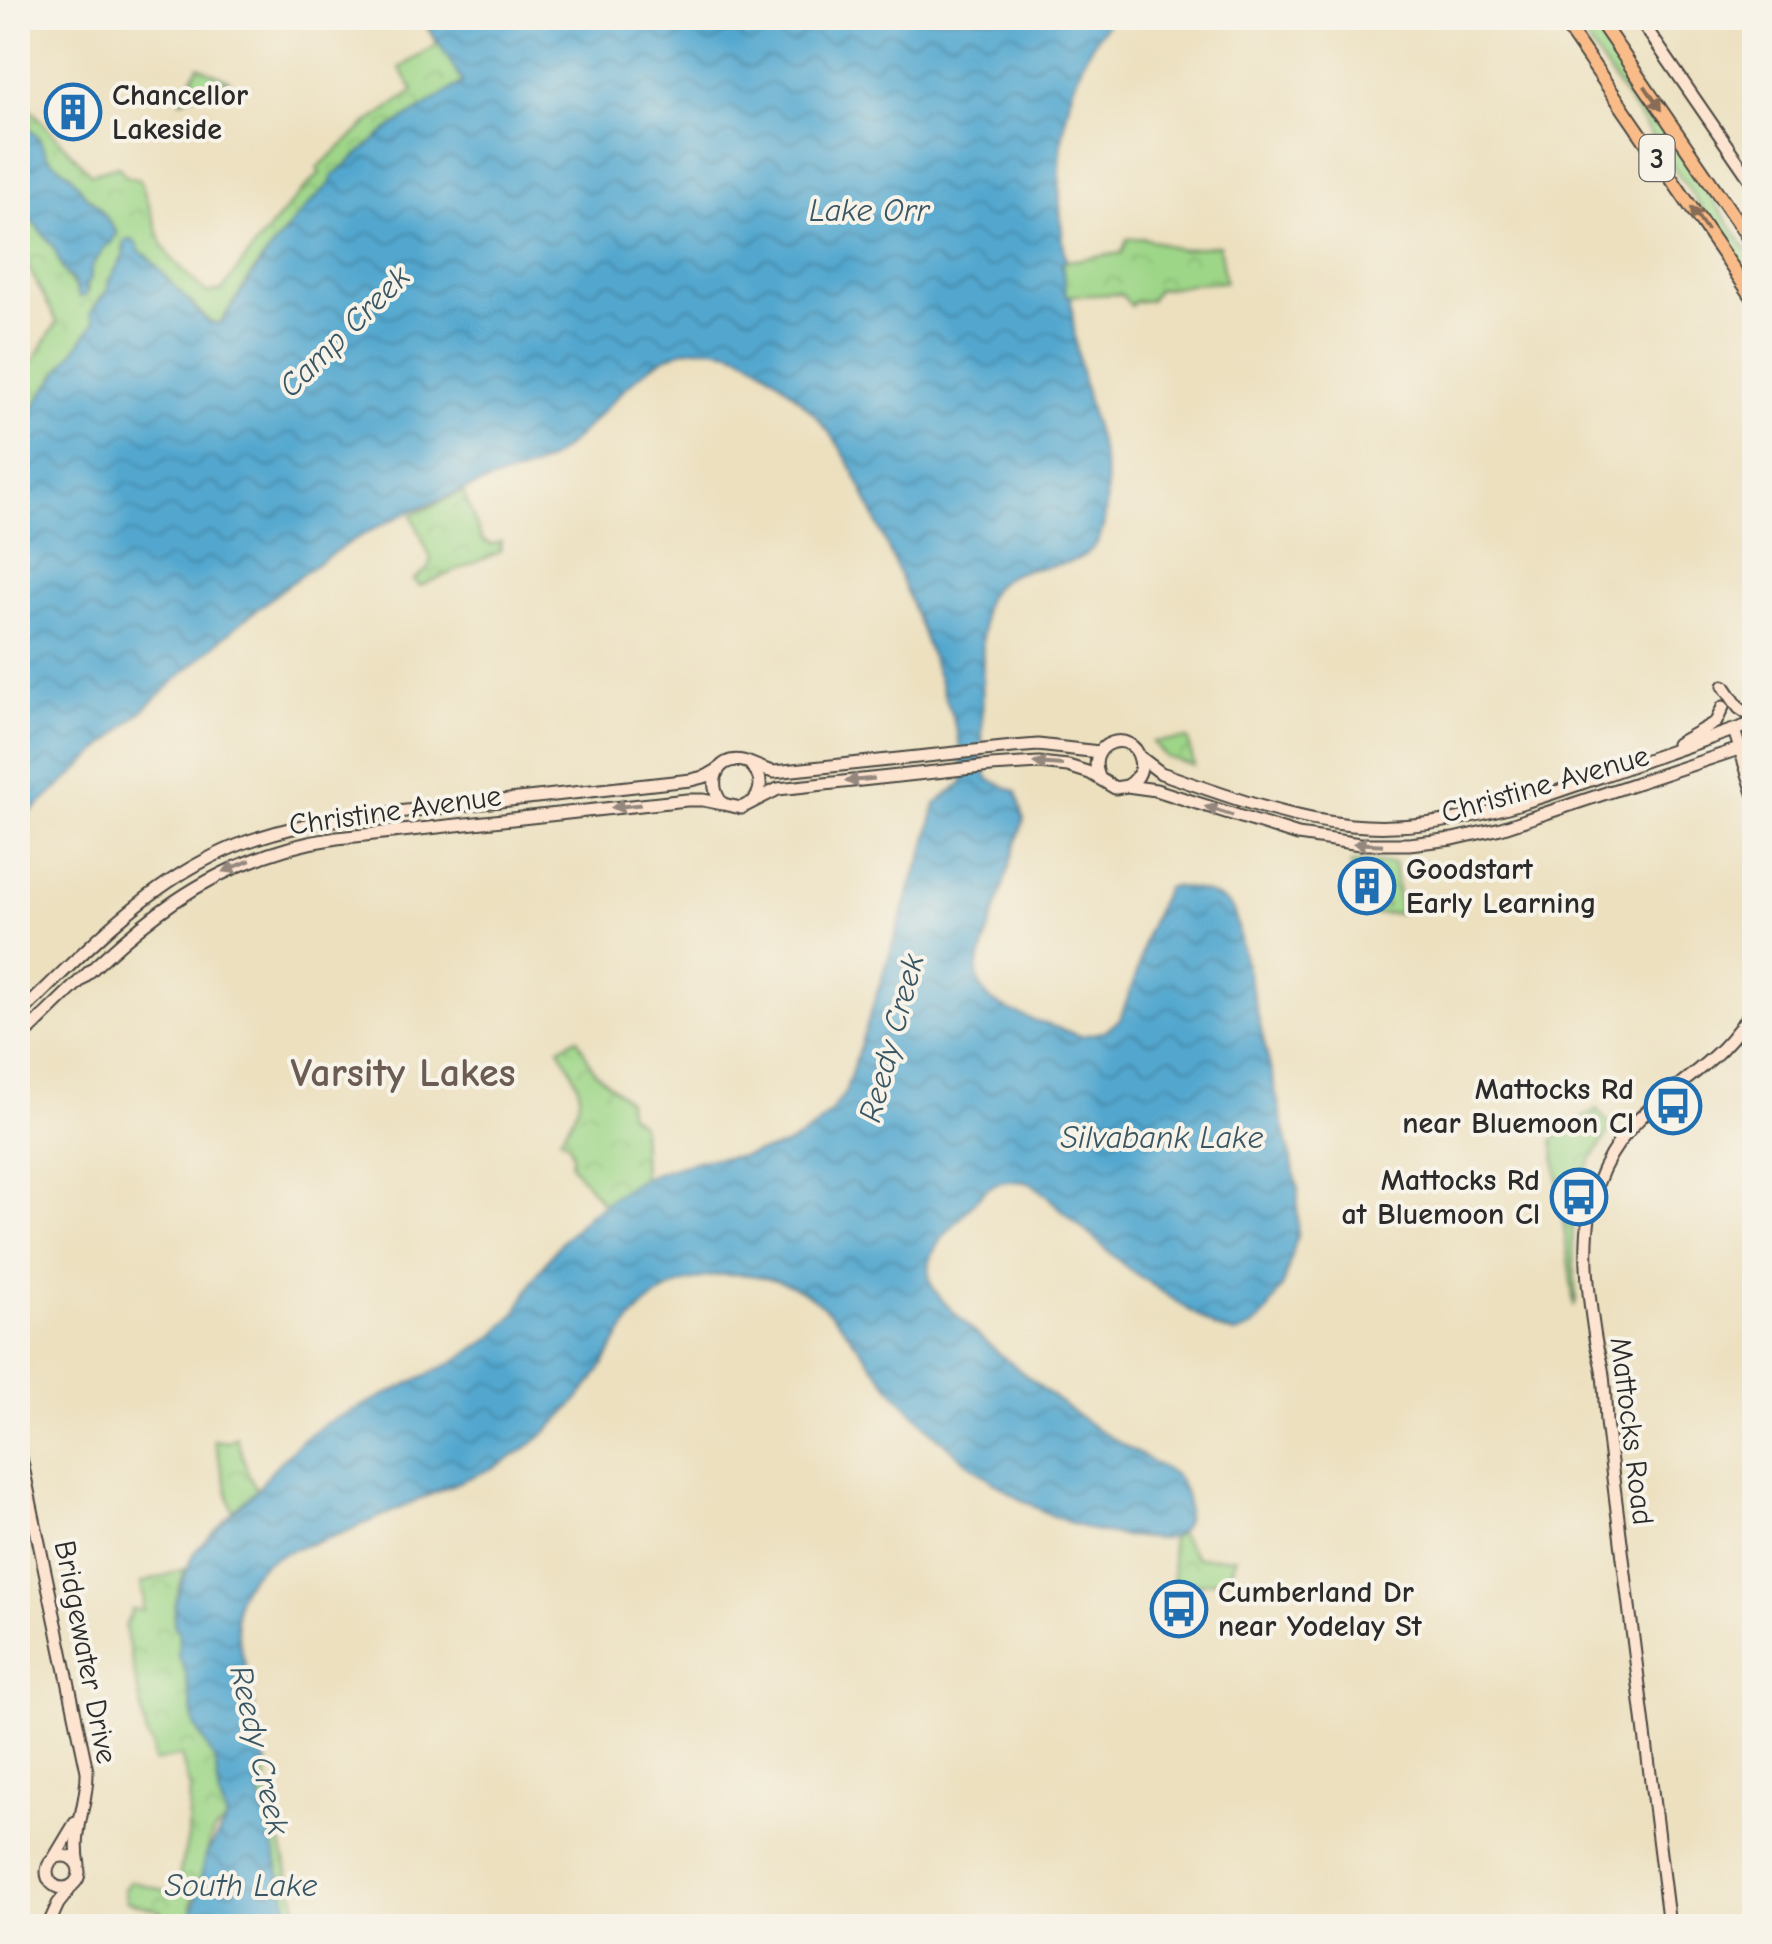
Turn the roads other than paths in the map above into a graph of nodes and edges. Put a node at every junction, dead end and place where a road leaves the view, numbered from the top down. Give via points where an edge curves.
1 (1560, 18) edge
2 (1598, 18) edge
3 (1639, 18) edge
4 (1754, 186) edge
5 (1754, 246) edge
6 (1754, 299) edge
7 (1724, 686) dead end
8 (1723, 708) dead end
9 (1754, 721) edge
10 (1734, 730) junction
11 (1754, 744) edge
12 (1740, 749) junction
13 (1099, 752) junction
14 (1140, 757) junction
15 (1652, 759) junction
16 (751, 765) junction
17 (719, 769) junction
18 (1101, 781) junction
19 (1128, 786) junction
20 (1754, 787) edge
21 (754, 801) junction
22 (723, 804) junction
23 (1496, 811) junction
24 (1501, 828) junction
25 (85, 954) junction
26 (96, 968) junction
27 (1754, 1004) edge
28 (18, 1016) edge
29 (18, 1042) edge
30 (18, 1443) edge
31 (80, 1813) junction
32 (54, 1858) junction
33 (79, 1865) junction
34 (54, 1886) junction
35 (72, 1886) junction
36 (48, 1926) edge
37 (1670, 1926) edge

6 -> 1 main road, 3
2 -> 5 main road, 3
3 - 4 main road
7 - 9 main road
8 - 15 main road via 1716,722
9 - 10 main road, Christine Avenue
10 - 12 main road
10 - 15 main road, Christine Avenue
11 - 12 main road, Christine Avenue
12 - 20 main road
12 - 24 main road, Christine Avenue
13 - 14 main road via 1124,742
13 - 16 main road via 1038,746 787,772
13 - 18 main road
14 - 19 main road via 1139,776
14 - 23 main road, Christine Avenue via 1161,773 1312,820 1404,827
15 - 23 main road, Christine Avenue
16 - 17 main road via 737,761
16 - 21 main road via 760,778
17 - 22 main road via 713,784
17 - 25 main road, Christine Avenue via 691,780 346,818 272,833 175,877
18 - 19 main road
18 -> 21 main road via 1068,766 1039,763 778,790
24 -> 19 main road, Christine Avenue via 1433,842 1344,842
21 - 22 main road via 741,808
22 -> 26 main road, Christine Avenue via 675,801 296,846 196,886
23 - 24 main road
25 - 26 main road
25 - 28 main road, Christine Avenue
26 - 29 main road, Christine Avenue
27 - 37 main road, Mattocks Road via 1718,1056 1641,1117 1620,1143 1602,1172 1587,1224 1587,1272
30 - 31 main road, Bridgewater Drive via 86,1764
31 - 32 main road, Bridgewater Drive
31 - 33 main road, Bridgewater Drive
32 - 33 main road via 62,1855
32 - 34 main road via 47,1872
33 - 35 main road
34 - 35 main road
34 - 36 main road
35 - 36 main road

